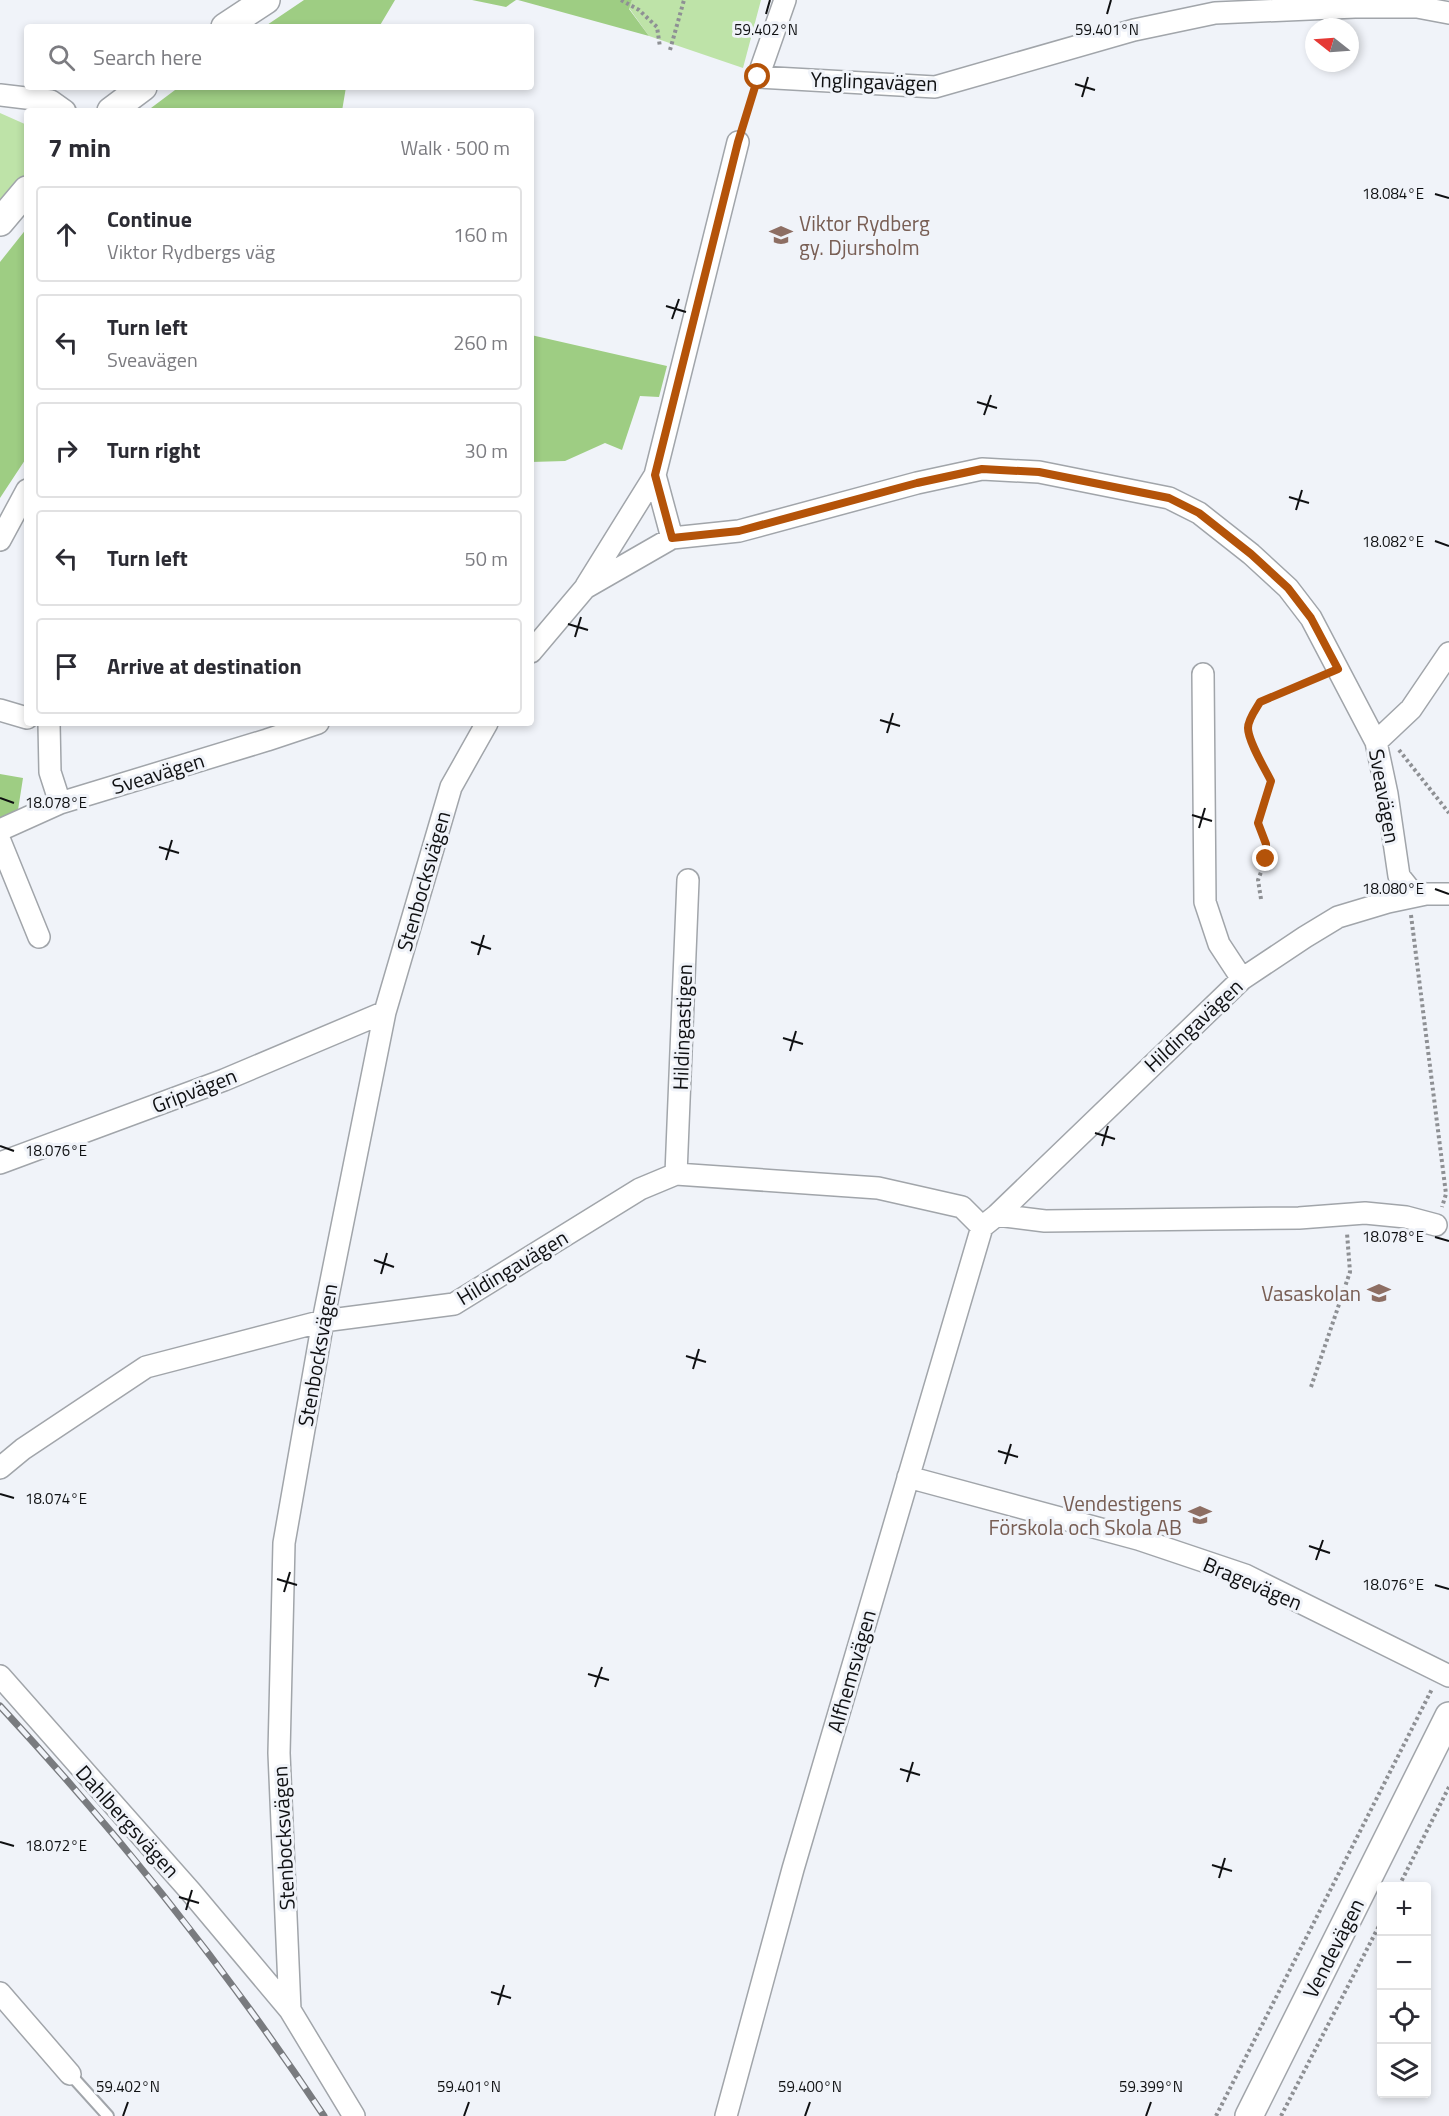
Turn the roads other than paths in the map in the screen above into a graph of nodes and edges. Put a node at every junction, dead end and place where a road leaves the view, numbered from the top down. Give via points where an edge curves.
1 (266, 0) edge
2 (785, 0) edge
3 (1449, 13) edge
4 (230, 24) edge
5 (139, 90) edge
6 (0, 95) edge
7 (61, 108) edge
8 (115, 108) edge
9 (738, 142) road end
10 (24, 194) edge
11 (0, 222) edge
12 (655, 475) junction
13 (24, 495) edge
14 (672, 538) junction
15 (0, 540) edge
16 (585, 588) junction
17 (534, 648) edge
18 (1449, 653) edge
19 (1203, 674) dead end
20 (0, 710) edge
21 (24, 717) edge
22 (47, 726) edge
23 (309, 726) edge
24 (485, 726) edge
25 (1381, 737) junction
26 (60, 803) junction
27 (0, 830) edge
28 (0, 841) edge
29 (688, 880) dead end
30 (1449, 894) edge
31 (1417, 896) junction
32 (39, 937) dead end
33 (1242, 979) junction
34 (385, 1012) junction
35 (0, 1162) edge
36 (676, 1174) junction
37 (990, 1221) junction
38 (1436, 1225) road end
39 (323, 1321) junction
40 (0, 1468) edge
41 (908, 1477) junction
42 (1445, 1674) edge
43 (0, 1676) edge
44 (1449, 1716) edge
45 (0, 1993) edge
46 (290, 2010) junction
47 (70, 2074) joint
48 (108, 2116) edge
49 (354, 2116) edge
50 (726, 2116) edge
51 (1249, 2116) edge

1 - 4 street
2 - 3 street, Ynglingavägen via 758,77 935,87 1134,30 1215,13 1355,7 1417,7
5 - 8 street
6 - 7 street via 51,101
9 - 12 street
10 - 11 street
12 - 14 street
12 - 16 street
13 - 15 street
14 - 16 street, Sveavägen
14 - 25 street, Sveavägen via 739,531 982,469 1050,474 1169,498 1199,513 1288,588 1311,618
16 - 17 street, Sveavägen
18 - 25 street via 1411,710
19 - 33 street via 1205,902 1219,944
20 - 21 street
22 - 26 street via 50,772
23 - 26 street, Sveavägen
24 - 34 street, Stenbocksvägen via 451,787
25 - 31 street, Sveavägen via 1399,876
26 - 27 street, Sveavägen
28 - 32 street
29 - 36 street, Hildingastigen
30 - 31 street
31 - 33 street, Hildingavägen via 1338,917
33 - 37 street, Hildingavägen
34 - 35 street, Gripvägen via 224,1080
34 - 39 street, Stenbocksvägen
36 - 37 street, Hildingavägen via 878,1188 962,1208
36 - 39 street, Hildingavägen via 640,1189 454,1304
37 - 38 street via 1299,1218 1365,1213 1406,1216
37 - 41 street, Alfhemsvägen
39 - 40 street, Hildingavägen via 146,1367 22,1449
39 - 46 street, Stenbocksvägen via 284,1543 279,1752
41 - 42 street, Bragevägen via 1138,1539 1245,1575
41 - 50 street, Alfhemsvägen via 792,1869
43 - 46 street, Dahlbergsvägen
44 - 51 street, Vendevägen
45 - 47 street
46 - 49 street, Dahlbergsvägen
47 - 48 lane

